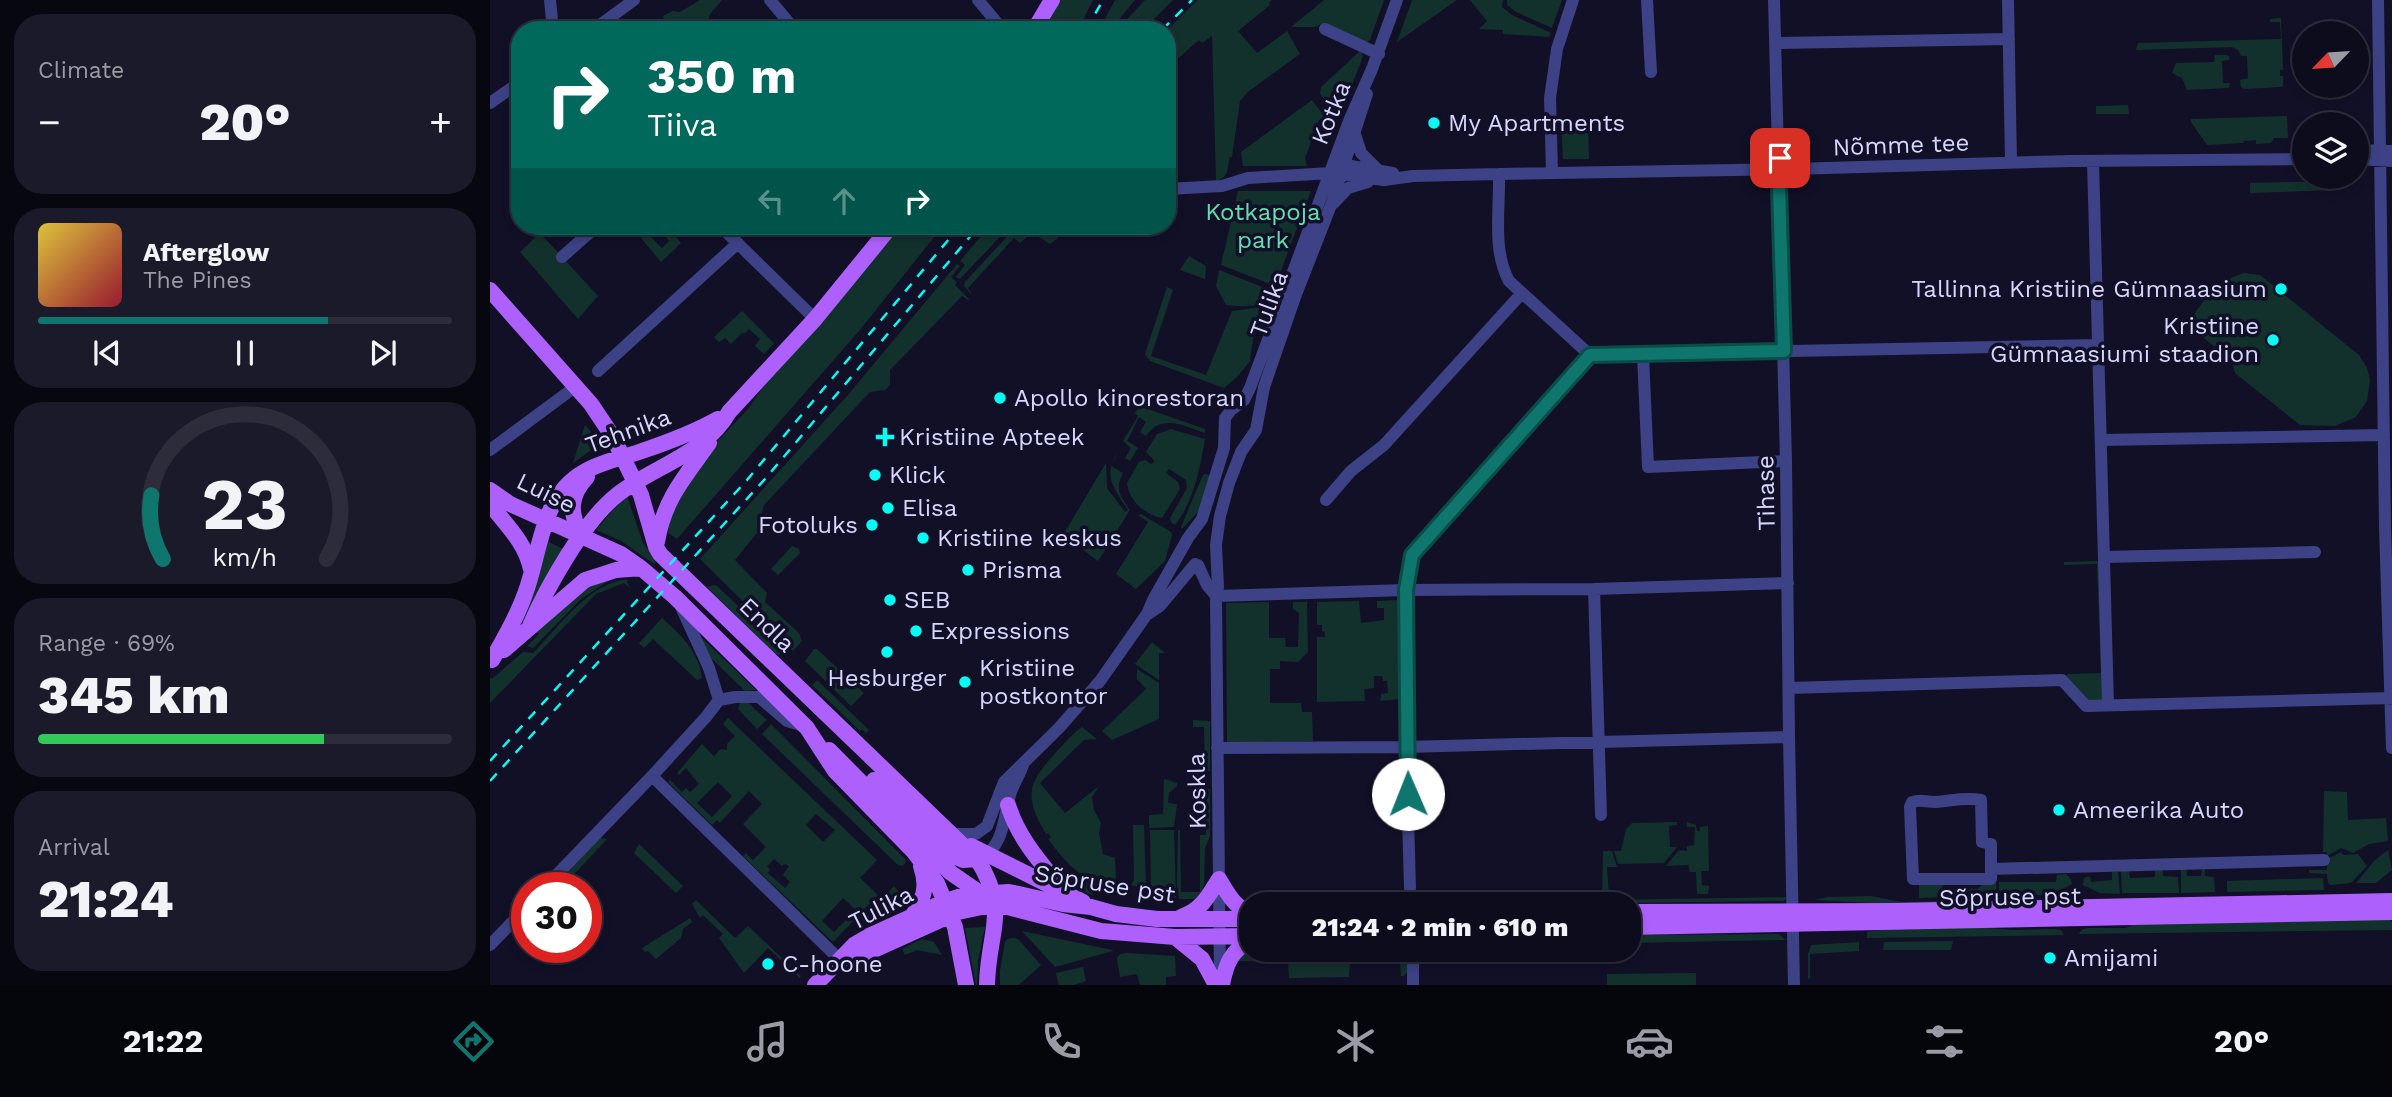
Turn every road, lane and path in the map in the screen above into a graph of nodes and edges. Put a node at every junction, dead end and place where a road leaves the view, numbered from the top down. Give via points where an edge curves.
1 (550, 0) edge
2 (634, 0) edge
3 (770, 0) edge
4 (978, 0) edge
5 (1052, 0) edge
6 (1397, 0) edge
7 (1573, 0) edge
8 (1647, 0) edge
9 (1774, 0) edge
10 (2008, 0) edge
11 (2378, 0) edge
12 (552, 21) edge
13 (605, 21) edge
14 (788, 21) edge
15 (996, 21) edge
16 (1039, 21) edge
17 (1325, 29) dead end
18 (2009, 39) junction
19 (1775, 43) junction
20 (1378, 54) junction
21 (1373, 69) junction
22 (1651, 72) dead end
23 (511, 88) edge
24 (490, 103) edge
25 (1355, 134) junction
26 (2292, 152) edge
27 (2386, 155) edge
28 (2263, 159) junction
29 (2292, 159) edge
30 (2093, 161) junction
31 (2011, 162) junction
32 (1779, 169) junction
33 (1339, 171) junction
34 (1552, 173) junction
35 (1499, 174) junction
36 (1382, 175) junction
37 (1176, 189) edge
38 (1331, 205) junction
39 (587, 235) edge
40 (730, 235) edge
41 (884, 235) edge
42 (738, 243) junction
43 (562, 257) dead end
44 (1303, 261) junction
45 (490, 291) edge
46 (1522, 293) junction
47 (815, 319) junction
48 (2388, 337) edge
49 (2098, 345) junction
50 (1784, 351) junction
51 (1590, 355) junction
52 (1643, 355) junction
53 (598, 371) dead end
54 (575, 387) junction
55 (1236, 407) junction
56 (726, 418) junction
57 (1257, 420) junction
58 (1225, 428) junction
59 (2385, 435) junction
60 (1251, 437) junction
61 (2101, 440) junction
62 (490, 450) edge
63 (624, 457) junction
64 (1786, 461) junction
65 (606, 463) junction
66 (635, 482) junction
67 (490, 491) edge
68 (1326, 500) dead end
69 (490, 504) edge
70 (545, 520) junction
71 (2389, 528) edge
72 (582, 536) junction
73 (1188, 539) junction
74 (656, 547) junction
75 (1215, 550) junction
76 (2315, 552) dead end
77 (2104, 557) junction
78 (1197, 564) junction
79 (641, 568) junction
80 (531, 572) junction
81 (1788, 583) junction
82 (1207, 585) junction
83 (1174, 589) junction
84 (1594, 589) junction
85 (1406, 590) junction
86 (1216, 596) junction
87 (676, 597) junction
88 (1147, 614) junction
89 (530, 626) junction
90 (491, 662) edge
91 (783, 672) junction
92 (1789, 688) junction
93 (2391, 698) edge
94 (719, 700) junction
95 (2109, 705) junction
96 (807, 727) junction
97 (1789, 737) junction
98 (1599, 742) junction
99 (1406, 747) junction
100 (1217, 748) junction
101 (2392, 748) edge
102 (1023, 765) junction
103 (652, 776) junction
104 (1008, 805) junction
105 (1601, 816) dead end
106 (951, 834) junction
107 (914, 852) junction
108 (982, 857) junction
109 (2324, 860) dead end
110 (1991, 869) junction
111 (559, 872) edge
112 (1219, 879) junction
113 (1410, 888) dead end
114 (1064, 891) junction
115 (989, 896) junction
116 (2392, 901) edge
117 (1091, 907) junction
118 (1239, 908) edge
119 (951, 909) junction
120 (1641, 912) edge
121 (2392, 912) edge
122 (1793, 917) junction
123 (1176, 919) junction
124 (1220, 919) junction
125 (1239, 919) edge
126 (917, 922) junction
127 (511, 923) edge
128 (1641, 927) edge
129 (1175, 937) junction
130 (1220, 937) junction
131 (1239, 938) edge
132 (490, 945) edge
133 (1239, 948) edge
134 (960, 954) junction
135 (840, 960) junction
136 (1414, 962) edge
137 (815, 985) edge
138 (966, 985) edge
139 (987, 985) edge
140 (1219, 985) edge
141 (1413, 985) edge
142 (1794, 985) edge

1 - 12 street
2 - 13 street
3 - 14 street
4 - 15 street
5 - 16 main road
6 - 20 street, Kotka
7 - 34 street via 1557,48 1550,98
8 - 22 street
9 - 19 street, Tihase
10 - 18 street
11 - 27 street
17 - 20 street
18 - 19 street
18 - 31 street
19 - 32 street, Tihase
20 - 21 street, Kotka
21 - 25 street, Kotka
21 - 33 street, Kotka via 1349,121
23 - 24 street
25 - 33 street, Kotka
25 - 36 street via 1361,153
26 - 28 street, Nõmme tee
27 - 48 street
28 - 29 street, Nõmme tee
28 - 30 street, Nõmme tee
30 - 31 street, Nõmme tee
30 - 49 street
31 - 32 street, Nõmme tee
32 - 34 street, Nõmme tee
32 - 50 street, Tihase
33 - 36 street, Nõmme tee
33 - 37 street, Nõmme tee via 1248,177 1222,186
33 - 38 street, Tulika
33 - 44 street, Tulika
34 - 35 street, Nõmme tee
35 - 36 street, Nõmme tee
35 - 46 street via 1500,256 1509,281
36 - 38 street via 1348,188
38 - 44 street, Tulika
39 - 43 street
40 - 42 street
41 - 47 main road, Tehnika
42 - 47 street
42 - 53 street
44 - 55 street, Tulika via 1250,388
44 - 57 street, Tulika
45 - 54 main road, Endla
46 - 51 street
46 - 68 street via 1384,445 1350,471
47 - 56 main road, Tehnika
48 - 59 street
49 - 50 street
49 - 61 street
50 - 52 street
50 - 64 street, Tihase
51 - 52 street
51 - 85 street via 1415,550
52 - 64 street via 1648,467
54 - 62 street
54 - 63 main road, Endla
55 - 57 street via 1252,411
55 - 58 street via 1225,418
56 - 63 main road, Tehnika
56 - 66 main road, Tehnika via 691,450
56 - 74 main road via 670,498
57 - 60 street
58 - 60 street via 1236,439
58 - 73 street via 1217,475 1202,519
59 - 61 street
59 - 71 street
60 - 75 street via 1229,483
61 - 77 street
63 - 65 main road, Tehnika
63 - 66 main road, Endla
64 - 81 street, Tihase
65 - 70 main road, Tehnika via 572,481
65 - 72 main road via 578,487 572,500 574,523
66 - 72 main road, Tehnika via 614,498
66 - 74 main road, Endla
67 - 70 main road, Luise
69 - 80 main road via 522,542
70 - 72 main road, Luise
70 - 80 main road, Tehnika
71 - 93 street
72 - 79 main road, Endla
72 - 89 main road, Tehnika
73 - 75 street via 1201,532 1209,535
73 - 78 street via 1186,557
73 - 88 street
74 - 91 main road, Endla
75 - 78 street via 1209,562
75 - 86 street, Koskla
76 - 77 street
77 - 95 street
78 - 82 street
78 - 83 street
79 - 87 main road, Endla
79 - 89 main road via 585,580
80 - 90 main road, Tehnika via 514,622
81 - 84 street
81 - 92 street, Tihase
82 - 83 street via 1192,583
82 - 86 street
83 - 88 street via 1160,607
84 - 85 street
84 - 98 street
85 - 86 street
85 - 99 street
86 - 100 street, Koskla
87 - 91 main road via 702,613 764,671
87 - 94 street
87 - 96 main road, Endla
88 - 102 street via 1100,681
89 - 90 main road, Tehnika
91 - 106 main road, Endla
92 - 95 street via 2062,680 2086,705
92 - 97 street, Tihase
93 - 95 street
93 - 101 street
94 - 96 street via 759,697 788,721
94 - 103 street
96 - 107 main road, Endla via 835,771
96 - 108 main road via 846,752 949,854 963,860
96 - 115 main road via 951,873
97 - 98 street
97 - 122 street, Tihase
98 - 99 street
98 - 105 street
99 - 100 street
99 - 113 street
100 - 112 street, Koskla
102 - 104 street
102 - 106 street via 1004,782 982,831 969,836
103 - 111 street
103 - 135 street
104 - 108 street via 1001,834
104 - 114 main road via 1026,843
106 - 108 main road, Endla
107 - 119 main road, Endla
107 - 126 main road via 925,883
108 - 114 main road
108 - 115 main road, Endla
109 - 110 street
110 - 110 street via 1991,844 1982,842 1981,800 1912,802 1913,879 1992,879
112 - 118 main road
112 - 123 main road via 1200,908
112 - 124 street, Koskla
114 - 117 main road
115 - 117 main road, Sõpruse pst via 1009,892
115 - 119 main road, Tulika
115 - 129 main road, Sõpruse pst via 1101,931
115 - 139 main road
116 - 122 main road, Sõpruse pst
117 - 123 main road, Sõpruse pst
119 - 126 main road, Tulika
119 - 134 main road, Endla
120 - 122 main road, Sõpruse pst
121 - 122 main road, Sõpruse pst
122 - 128 main road, Sõpruse pst
122 - 142 street, Tihase
123 - 124 main road, Sõpruse pst
124 - 125 main road, Sõpruse pst
124 - 130 street, Koskla
126 - 134 main road via 944,933
126 - 135 main road, Tulika via 864,954
127 - 132 street
129 - 130 main road, Sõpruse pst
129 - 140 main road via 1202,959
130 - 131 main road, Sõpruse pst
130 - 140 street, Koskla
133 - 140 main road via 1230,956
134 - 138 main road, Endla
135 - 137 main road, Tulika
136 - 141 street

